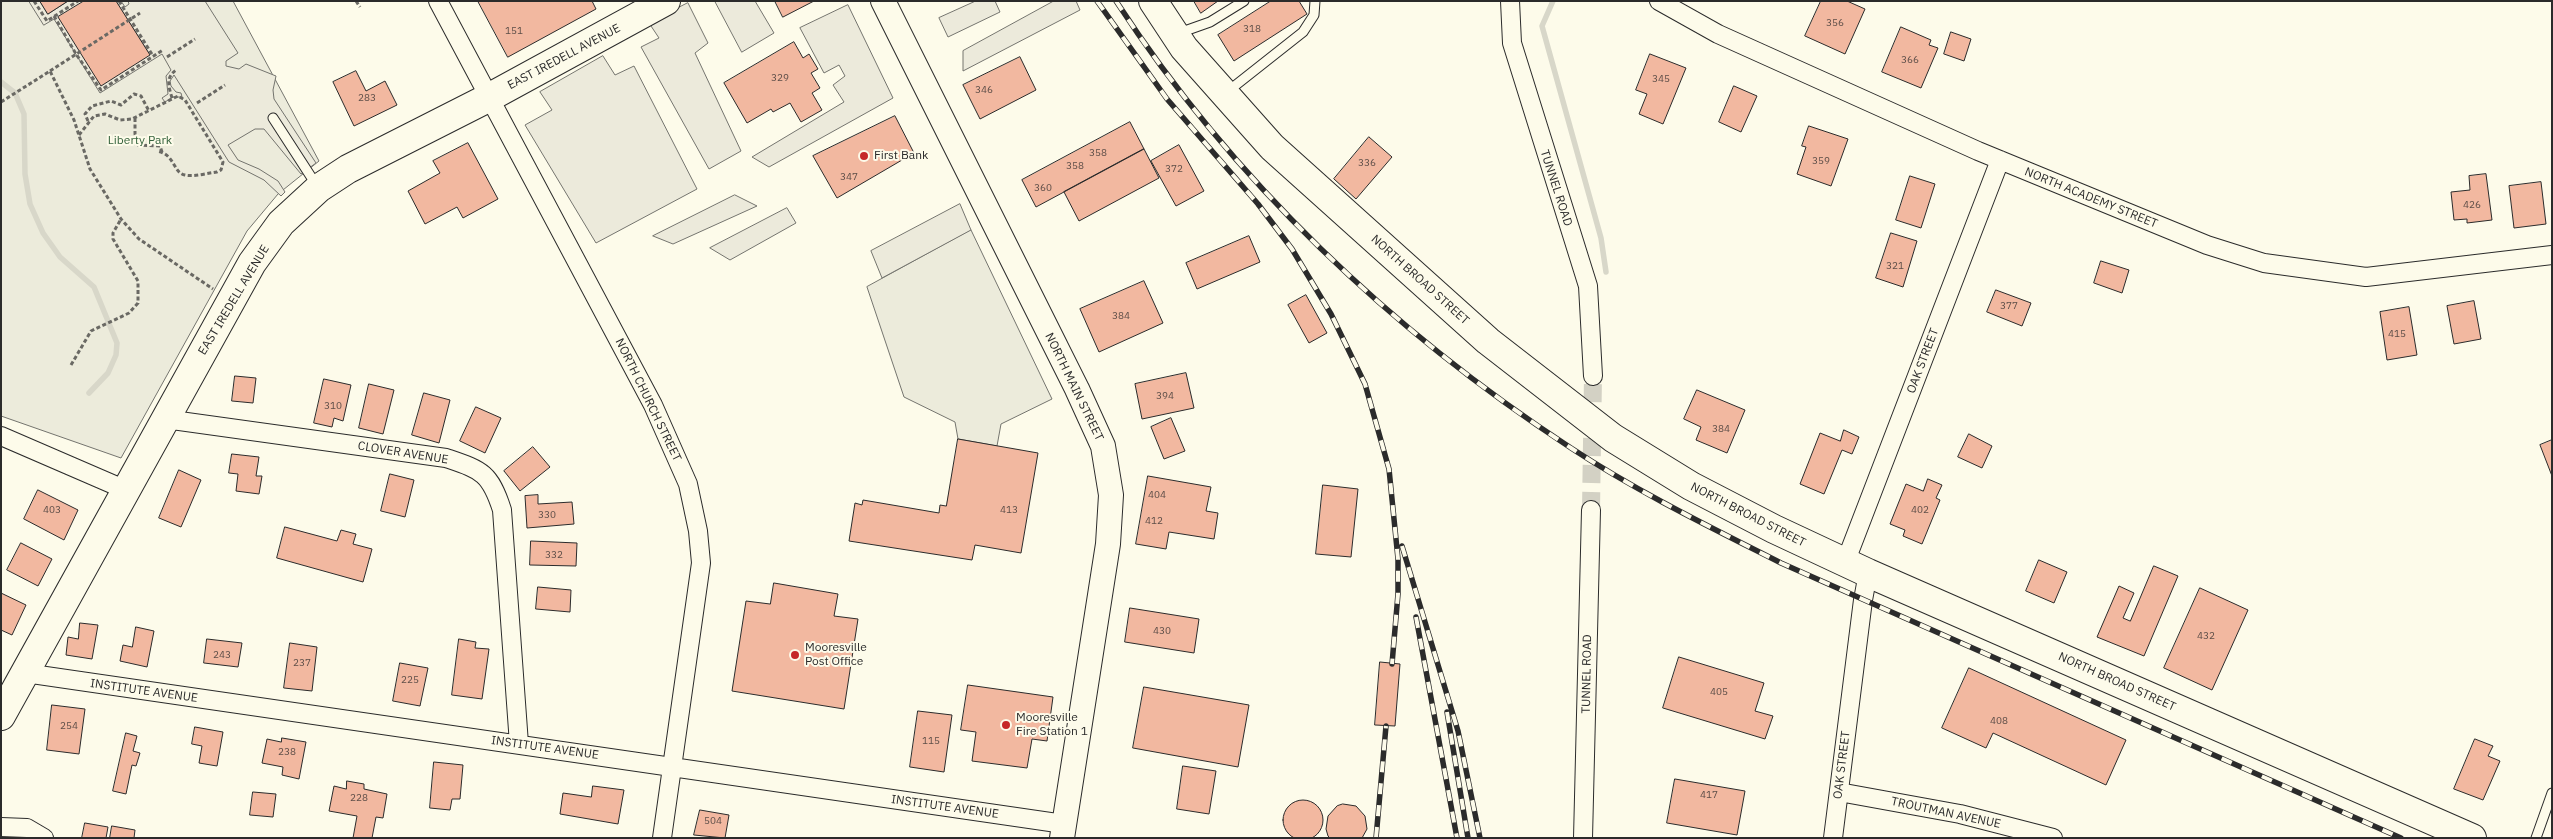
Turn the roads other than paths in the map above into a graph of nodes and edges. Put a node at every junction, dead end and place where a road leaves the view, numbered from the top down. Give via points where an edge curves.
1 (438, 1) edge
2 (666, 1) edge
3 (883, 1) edge
4 (1153, 1) edge
5 (1244, 1) edge
6 (1315, 1) edge
7 (1510, 1) edge
8 (1659, 1) edge
9 (1175, 35) junction
10 (1225, 94) junction
11 (490, 97) junction
12 (273, 118) dead end
13 (2000, 160) junction
14 (318, 188) junction
15 (2552, 255) edge
16 (1593, 376) tunnel mouth
17 (165, 419) junction
18 (1, 436) edge
19 (126, 490) junction
20 (1590, 510) tunnel mouth
21 (1856, 568) junction
22 (25, 674) junction
23 (1, 716) edge
24 (519, 744) junction
25 (672, 767) junction
26 (1838, 792) junction
27 (2552, 793) edge
28 (1, 827) edge
29 (1063, 831) edge
30 (2457, 835) edge
31 (44, 838) edge
32 (662, 838) edge
33 (1583, 838) edge
34 (1833, 838) edge
35 (2053, 838) edge
36 (2536, 838) edge

1 - 11 street, NORTH CHURCH STREET
2 - 11 main road, EAST IREDELL AVENUE
3 - 29 main road, NORTH MAIN STREET via 1103,446 1111,495 1108,544
4 - 9 main road, NORTH BROAD STREET
5 - 9 lane via 1210,22
6 - 10 lane via 1314,15 1303,32
7 - 16 street, TUNNEL ROAD via 1512,43 1588,286
8 - 13 street, NORTH ACADEMY STREET via 1718,34
9 - 10 main road, NORTH BROAD STREET
10 - 21 main road, NORTH BROAD STREET via 1272,147 1488,341 1613,438 1691,486
11 - 14 main road, EAST IREDELL AVENUE via 348,169
11 - 25 street, NORTH CHURCH STREET via 653,405 688,484 701,563
12 - 14 lane
13 - 15 street, NORTH ACADEMY STREET via 2207,245 2264,263 2366,276
13 - 21 street, OAK STREET
14 - 17 main road, EAST IREDELL AVENUE via 281,223 252,263
17 - 19 main road, EAST IREDELL AVENUE
17 - 24 street, CLOVER AVENUE via 446,458 478,470 495,487 502,510
18 - 19 street
19 - 22 main road, EAST IREDELL AVENUE
20 - 33 street, TUNNEL ROAD
21 - 26 street, OAK STREET
21 - 30 main road, NORTH BROAD STREET
22 - 23 main road, EAST IREDELL AVENUE
22 - 24 street, INSTITUTE AVENUE
24 - 25 street, INSTITUTE AVENUE
25 - 29 street, INSTITUTE AVENUE
25 - 32 street, NORTH CHURCH STREET
26 - 34 street, OAK STREET
26 - 35 street, TROUTMAN AVENUE via 1960,814
27 - 36 lane
28 - 31 street via 27,828

